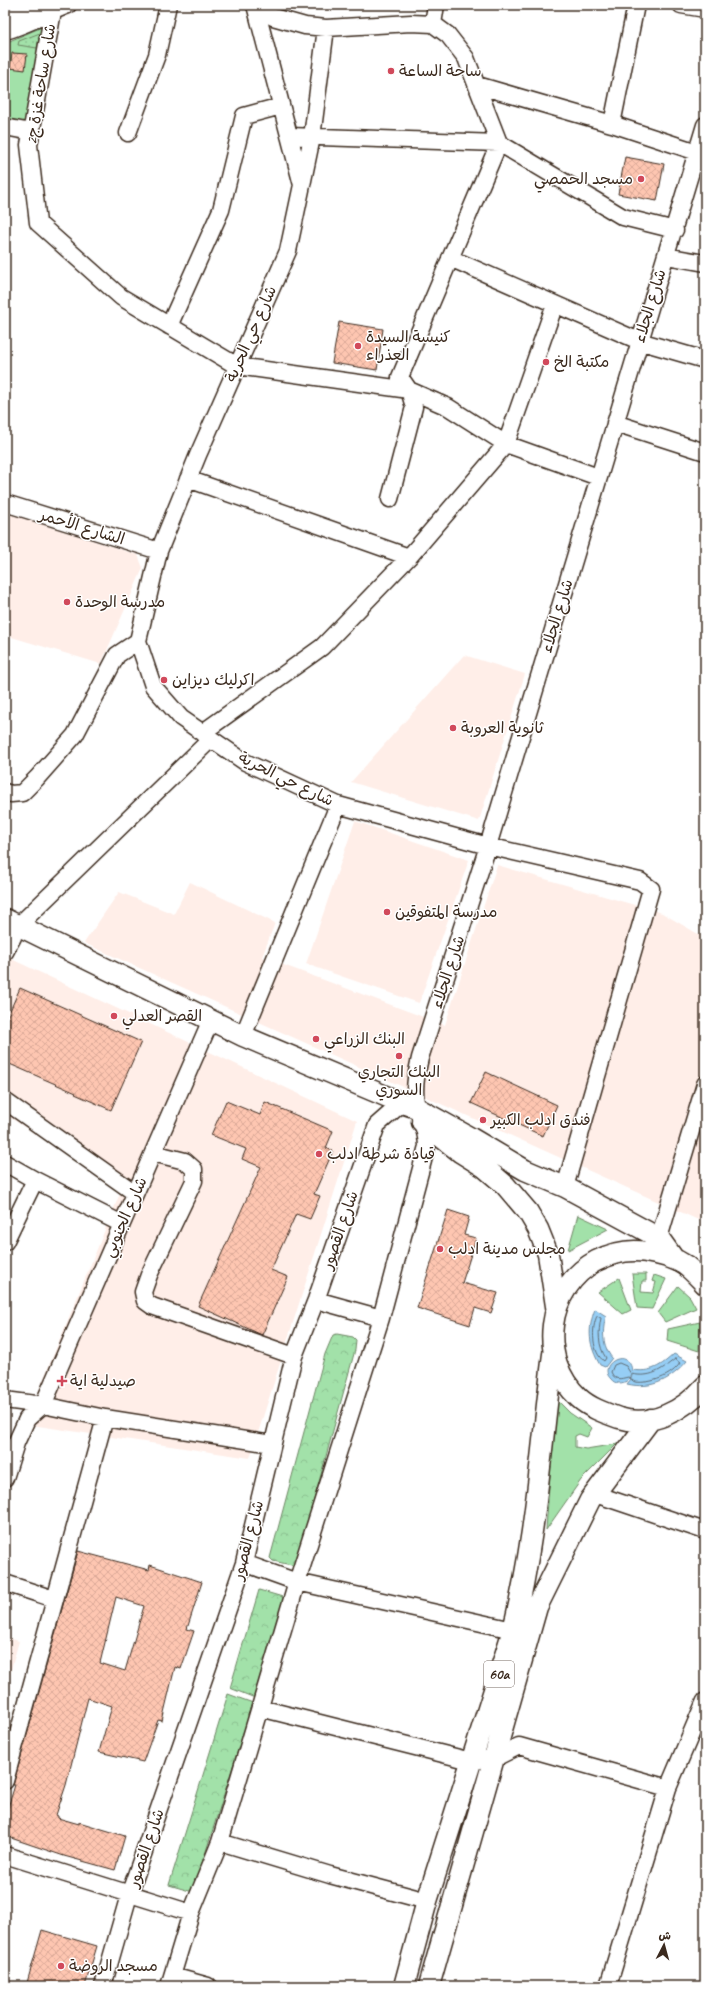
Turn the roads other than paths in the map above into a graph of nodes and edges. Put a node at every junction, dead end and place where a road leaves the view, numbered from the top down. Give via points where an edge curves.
1 (34, 5) edge
2 (68, 5) edge
3 (168, 5) edge
4 (255, 5) edge
5 (436, 5) edge
6 (636, 5) edge
7 (681, 5) edge
8 (705, 9) edge
9 (53, 10) junction
10 (5, 20) edge
11 (433, 24) junction
12 (326, 28) junction
13 (5, 31) edge
14 (476, 85) junction
15 (281, 106) junction
16 (612, 124) junction
17 (5, 127) edge
18 (705, 128) edge
19 (31, 132) junction
20 (128, 133) dead end
21 (289, 136) junction
22 (312, 137) junction
23 (499, 143) junction
24 (697, 152) junction
25 (302, 185) junction
26 (675, 230) junction
27 (666, 256) junction
28 (450, 258) junction
29 (705, 264) edge
30 (555, 304) junction
31 (169, 326) junction
32 (639, 341) junction
33 (705, 360) edge
34 (237, 366) junction
35 (409, 390) junction
36 (615, 423) junction
37 (506, 444) junction
38 (705, 452) edge
39 (598, 477) junction
40 (188, 479) junction
41 (390, 499) dead end
42 (5, 503) edge
43 (159, 551) junction
44 (409, 557) junction
45 (138, 641) junction
46 (206, 736) junction
47 (5, 792) edge
48 (338, 805) junction
49 (488, 846) junction
50 (9, 933) edge
51 (207, 1029) junction
52 (243, 1036) junction
53 (705, 1084) edge
54 (5, 1101) edge
55 (409, 1111) junction
56 (153, 1153) junction
57 (5, 1163) edge
58 (35, 1180) junction
59 (565, 1187) junction
60 (135, 1193) junction
61 (122, 1224) junction
62 (659, 1238) junction
63 (5, 1242) edge
64 (688, 1265) edge
65 (705, 1284) edge
66 (316, 1300) junction
67 (556, 1306) junction
68 (381, 1318) junction
69 (553, 1354) junction
70 (294, 1356) junction
71 (705, 1386) edge
72 (5, 1400) edge
73 (43, 1405) junction
74 (105, 1418) junction
75 (651, 1419) junction
76 (272, 1444) junction
77 (5, 1478) edge
78 (595, 1494) junction
79 (705, 1531) edge
80 (244, 1563) junction
81 (297, 1582) junction
82 (5, 1583) edge
83 (54, 1599) junction
84 (513, 1630) junction
85 (705, 1701) edge
86 (260, 1708) junction
87 (495, 1758) junction
88 (471, 1761) junction
89 (5, 1781) edge
90 (668, 1788) junction
91 (220, 1842) junction
92 (5, 1855) edge
93 (129, 1895) junction
94 (427, 1901) junction
95 (191, 1913) junction
96 (171, 1981) edge
97 (103, 1986) edge
98 (208, 1986) edge
99 (404, 1986) edge
100 (429, 1986) edge
101 (608, 1986) edge

1 - 10 street
2 - 9 street
3 - 20 street via 157,55
4 - 12 street via 273,17 305,26
4 - 15 street
5 - 11 street
6 - 16 street
7 - 8 street
9 - 13 street via 24,26
9 - 19 street, شارع ساحة غزة ج2
11 - 12 street
11 - 14 street via 448,35 466,58
12 - 22 street, شارع حي الحرية
14 - 16 street
14 - 23 street
15 - 21 street
15 - 31 street via 244,116 220,210
16 - 24 street
17 - 19 street
18 - 24 street, شارع الجلاء
19 - 31 street, شارع ساحة غزة ج2 via 29,145 38,223 121,297
21 - 22 street
21 - 25 street
22 - 23 street
22 - 25 street, شارع حي الحرية
23 - 26 street via 623,217
23 - 28 street
24 - 26 street, شارع الجلاء
25 - 34 street, شارع حي الحرية via 288,251
26 - 27 street, شارع الجلاء
27 - 29 street
27 - 32 street, شارع الجلاء
28 - 30 street
28 - 35 street via 400,377
30 - 32 street
30 - 37 street
31 - 34 street, شارع ساحة غزة ج2
32 - 33 street
32 - 36 street, شارع الجلاء
34 - 35 street
34 - 40 street, شارع حي الحرية
35 - 37 street via 448,407
35 - 41 street via 414,407
36 - 38 street
36 - 39 street, شارع الجلاء
37 - 39 street
37 - 44 street
39 - 49 street, شارع الجلاء
40 - 43 street, شارع حي الحرية
40 - 44 street
42 - 43 street, الشارع الأحمر
43 - 45 street, شارع حي الحرية
44 - 46 street via 322,648
45 - 46 street, شارع حي الحرية via 153,686 181,718
45 - 47 street via 117,655 75,735 22,793
46 - 48 street, شارع حي الحرية via 245,762
46 - 50 street
48 - 49 street, شارع حي الحرية
48 - 52 street
49 - 55 street, شارع الجلاء via 420,1058
49 - 59 street, شارع حي الحرية via 640,881 650,889
50 - 51 main road
50 - 52 main road
51 - 55 main road via 279,1064
51 - 56 street, شارع الجنوبي
52 - 55 main road
53 - 62 street
54 - 60 street
55 - 59 main road via 472,1138 525,1170
55 - 66 street, شارع القصور via 377,1125
55 - 67 main road via 460,1152 484,1166 505,1185 528,1212 548,1254
55 - 68 street via 427,1146
56 - 60 street, شارع الجنوبي
56 - 70 street via 185,1161 194,1170 194,1181 149,1275 143,1292 145,1301 152,1306
57 - 58 street
58 - 61 street
58 - 63 street
59 - 62 main road
60 - 61 street, شارع الجنوبي
61 - 73 street, شارع الجنوبي
62 - 64 main road
64 - 65 main road
64 - 67 main road via 661,1254 635,1250 609,1255 585,1267 567,1286
66 - 68 street
66 - 70 street, شارع القصور
67 - 69 main road via 552,1328
68 - 81 street
69 - 75 main road via 563,1378 579,1398 600,1412 625,1420
69 - 84 main road, 60a via 533,1531
70 - 76 street, شارع القصور
71 - 75 main road via 692,1400 673,1413
72 - 73 street
73 - 74 street
73 - 77 street via 28,1419 16,1442
74 - 76 street
74 - 83 street
75 - 78 main road, 60a
76 - 80 street, شارع القصور
78 - 79 street
78 - 87 main road, 60a via 537,1607
80 - 81 street
80 - 93 street, شارع القصور
81 - 84 street
81 - 86 street
82 - 83 street
83 - 89 street
84 - 88 main road, 60a
85 - 90 street
86 - 88 street
86 - 91 street
87 - 88 street
87 - 90 street via 519,1746
87 - 100 main road, 60a
88 - 94 main road, 60a
90 - 101 street
91 - 94 street
91 - 95 street
92 - 93 street
93 - 95 street
93 - 97 street, شارع القصور
94 - 99 main road, 60a
95 - 96 street
96 - 98 street

